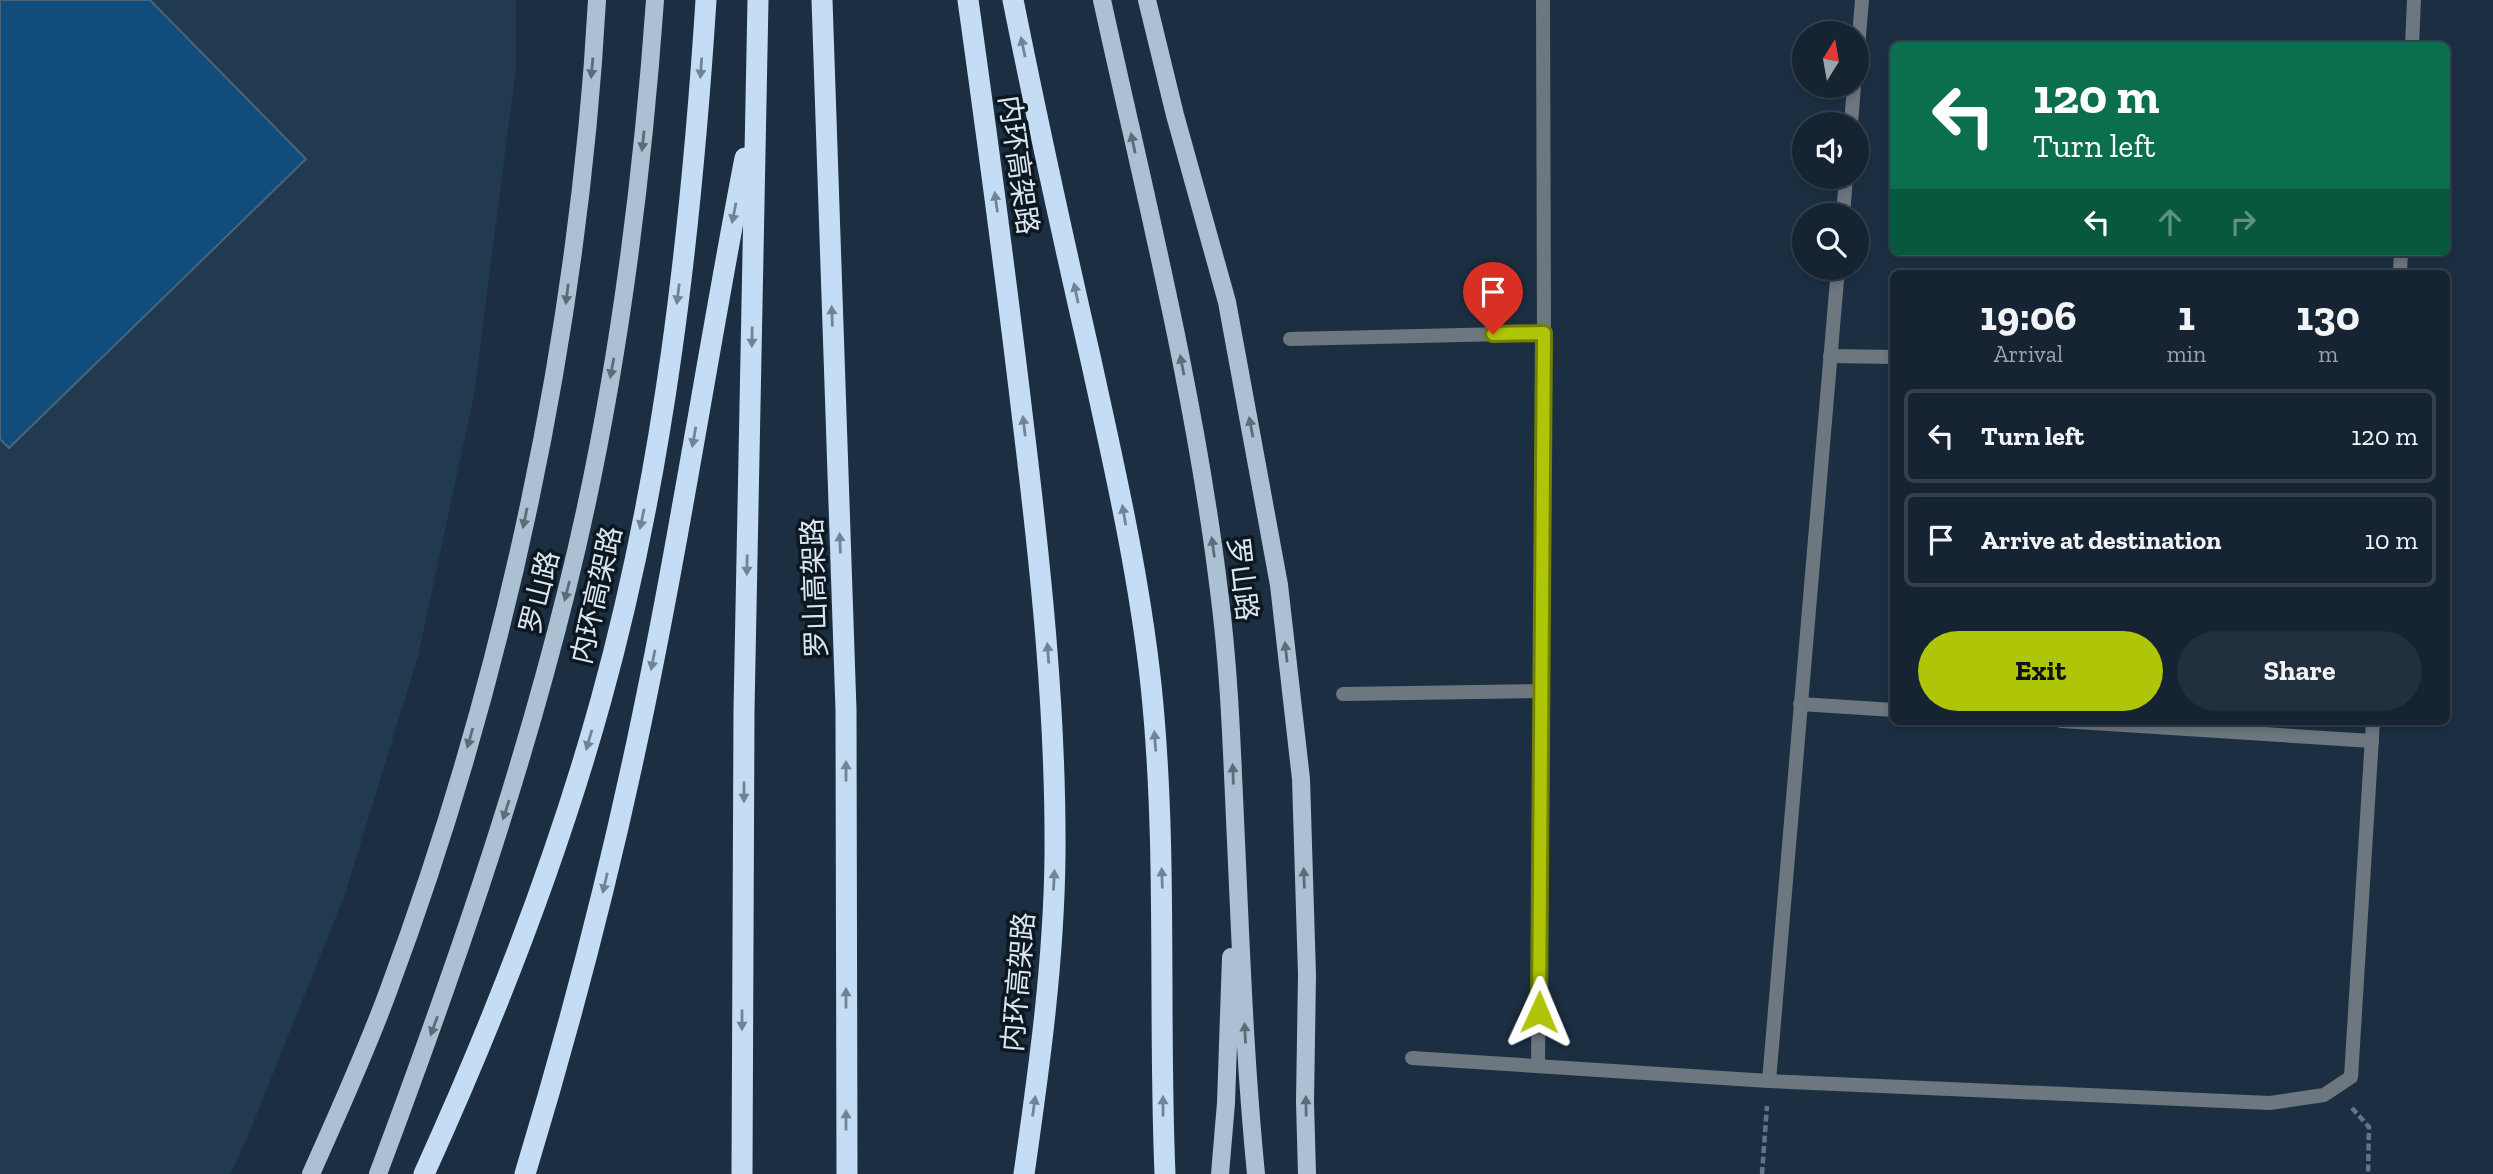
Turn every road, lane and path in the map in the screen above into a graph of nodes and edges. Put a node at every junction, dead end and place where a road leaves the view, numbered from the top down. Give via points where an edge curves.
1 (597, 0) edge
2 (655, 0) edge
3 (706, 0) edge
4 (758, 0) edge
5 (822, 0) edge
6 (968, 0) edge
7 (1013, 0) edge
8 (1102, 0) edge
9 (1147, 0) edge
10 (1543, 0) edge
11 (1862, 0) edge
12 (2414, 0) edge
13 (1860, 21) edge
14 (2412, 42) edge
15 (757, 98) junction
16 (1837, 280) edge
17 (1544, 333) junction
18 (1290, 339) dead end
19 (1830, 356) junction
20 (1890, 357) edge
21 (1541, 691) junction
22 (1343, 694) dead end
23 (1800, 704) junction
24 (1890, 710) edge
25 (2123, 725) edge
26 (2373, 725) edge
27 (2372, 741) junction
28 (1236, 842) junction
29 (1412, 1058) dead end
30 (1538, 1066) junction
31 (2351, 1077) junction
32 (1769, 1081) junction
33 (311, 1174) edge
34 (379, 1174) edge
35 (424, 1174) edge
36 (526, 1174) edge
37 (742, 1174) edge
38 (847, 1174) edge
39 (1024, 1174) edge
40 (1165, 1174) edge
41 (1220, 1174) edge
42 (1256, 1174) edge
43 (1307, 1174) edge
44 (1762, 1174) edge
45 (2368, 1174) edge

1 -> 33 main road via 565,307 510,586 434,857 390,987
2 -> 34 main road, 罗山路 via 631,252 593,474 515,781 440,1009
3 -> 35 highway, 内环高架路 via 678,295 650,477 602,697 543,886 477,1057
4 - 15 highway
38 -> 5 highway, 罗山高架路 via 846,710
39 -> 6 highway, 内环高架路 via 1048,972 1055,857 1053,733 1032,498
40 -> 7 highway via 1160,809 1151,686 1121,498
28 -> 8 main road, 罗山路 via 1230,694 1203,481
43 -> 9 main road via 1307,975 1300,779 1279,585 1227,302
10 - 17 lane
11 - 13 lane
12 - 14 lane
15 -> 36 highway via 632,765 596,923
15 -> 37 highway via 744,710
16 - 19 lane
17 - 18 lane
17 - 21 lane
19 - 20 lane
19 - 23 lane
21 - 22 lane
21 - 30 lane
23 - 24 lane
23 - 32 lane
25 - 27 lane
26 - 27 lane
27 - 31 lane
28 - 41 main road
42 -> 28 main road, 罗山路
29 - 30 lane
30 - 32 lane
31 - 32 lane via 2324,1095 2270,1103
31 - 45 path via 2350,1105 2369,1127
32 - 44 path

